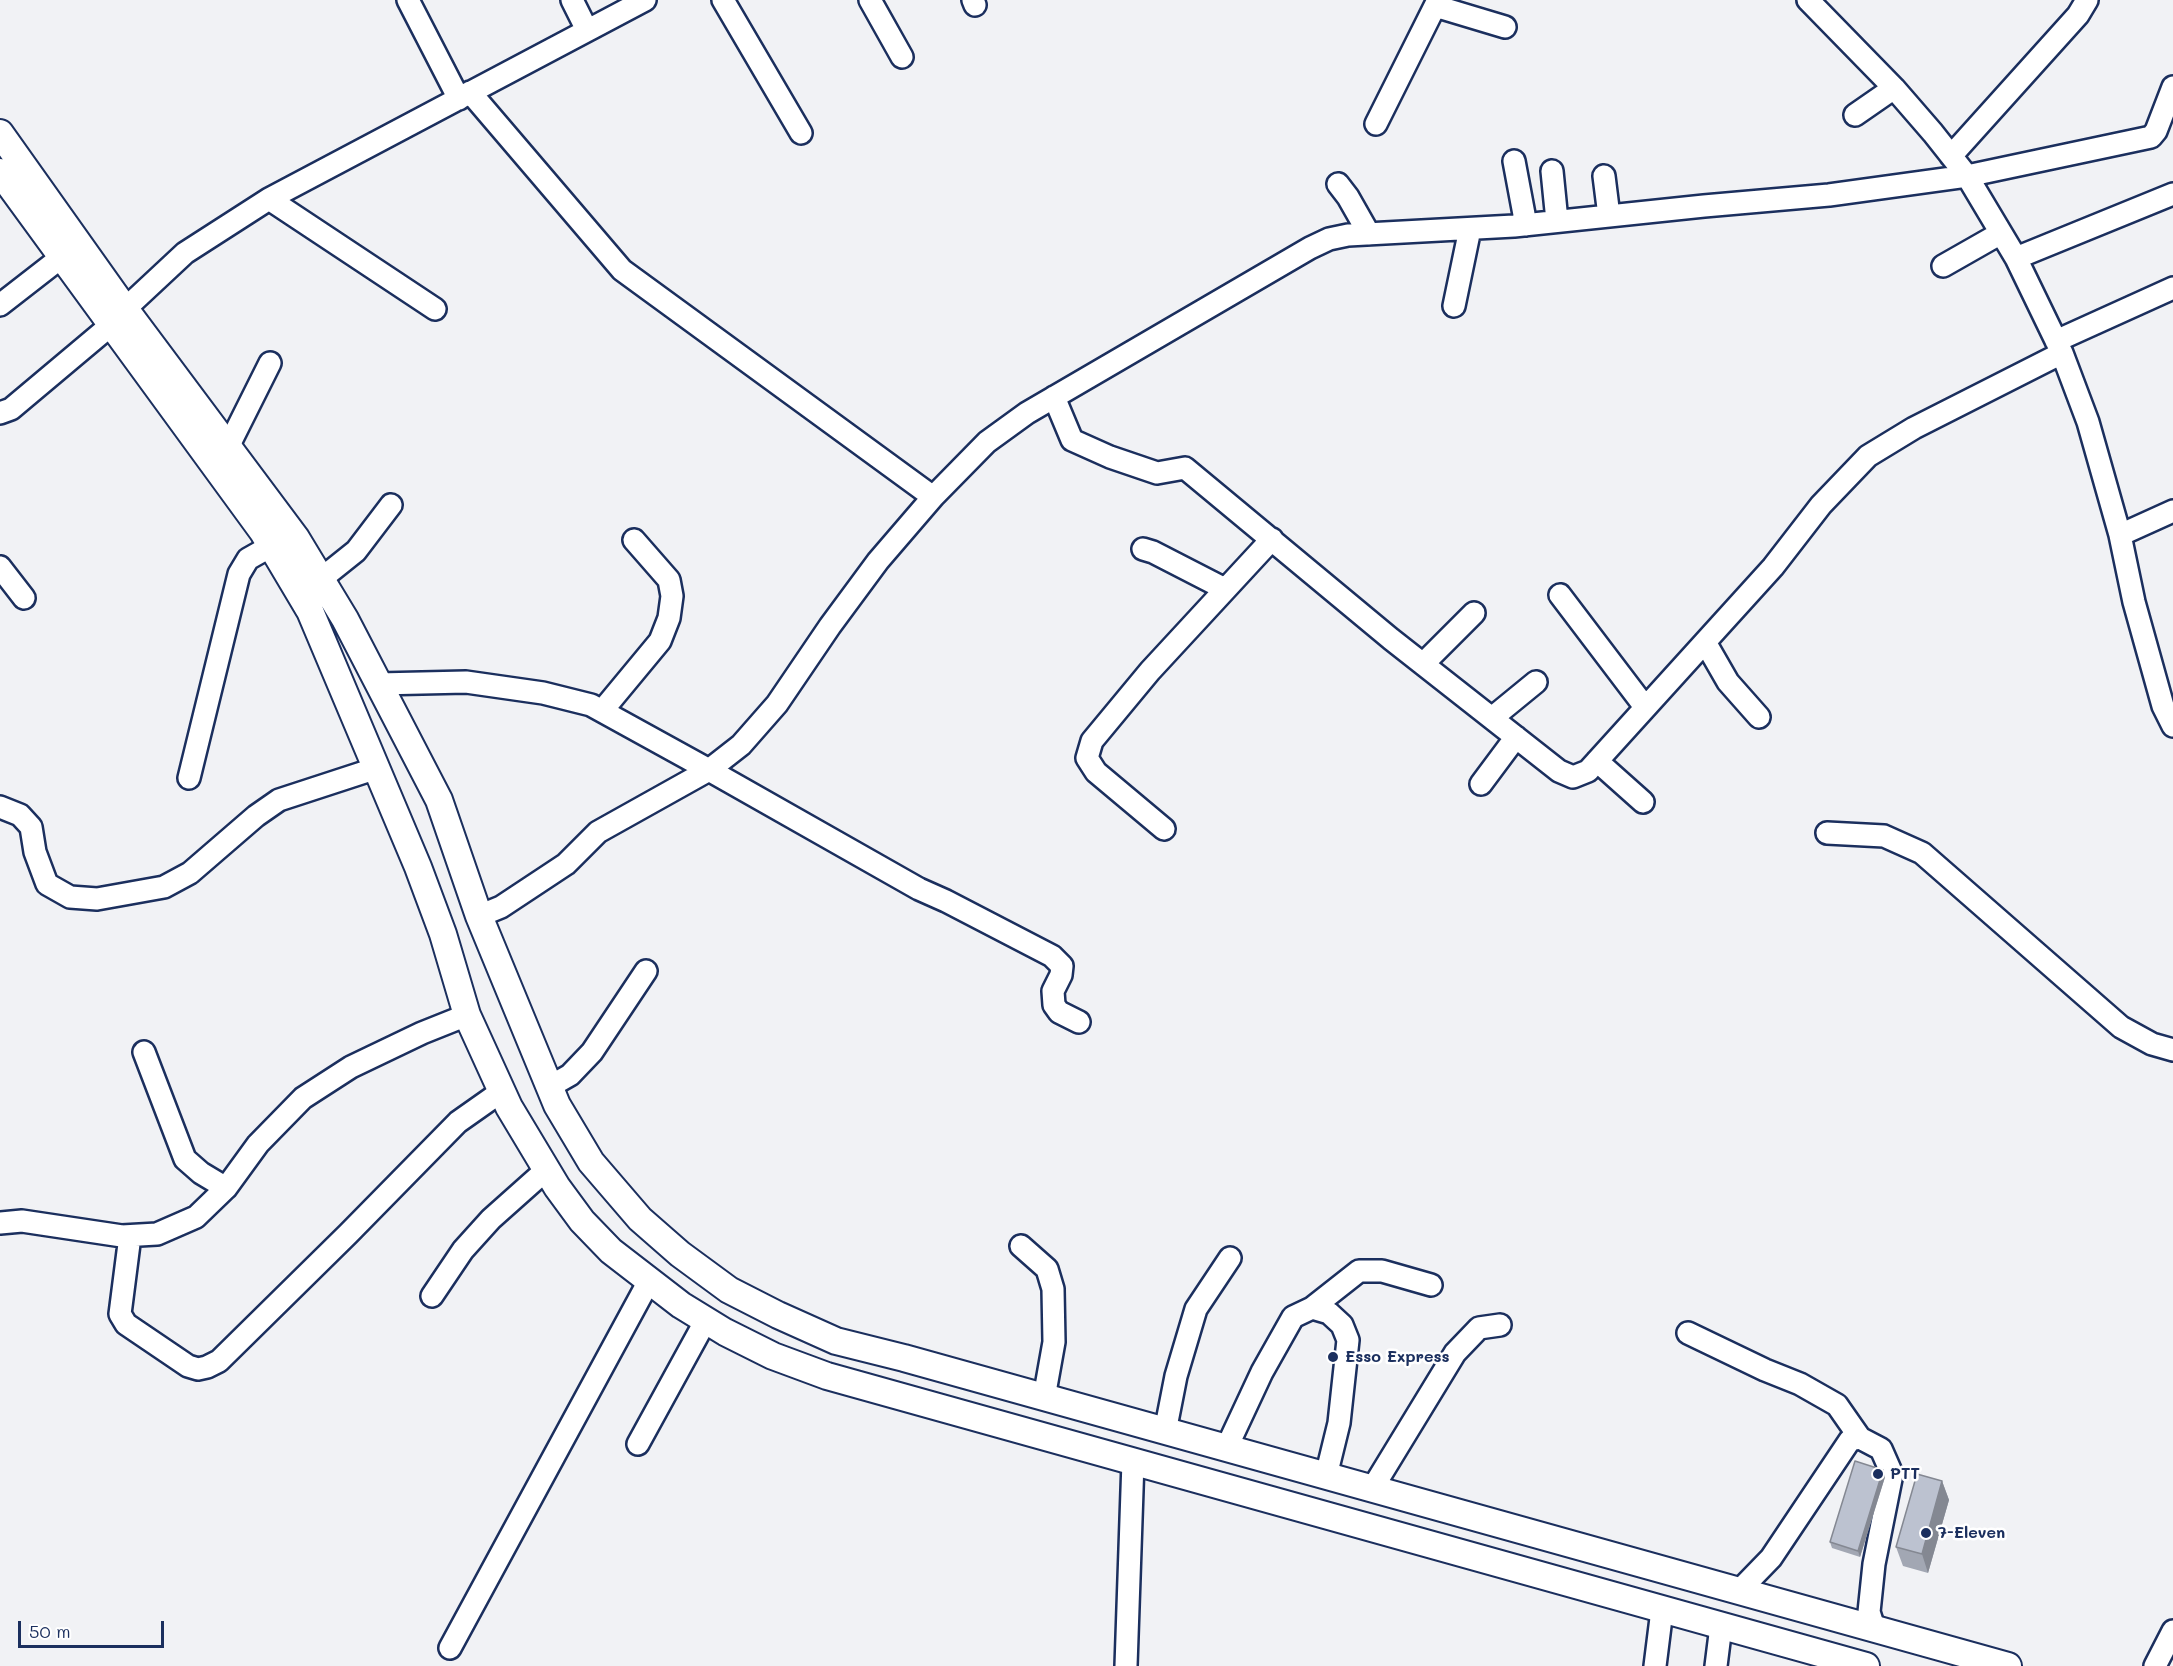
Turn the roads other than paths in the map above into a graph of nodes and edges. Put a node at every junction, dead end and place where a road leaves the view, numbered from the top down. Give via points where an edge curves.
1 (408, 0) edge
2 (572, 0) edge
3 (645, 0) edge
4 (723, 0) edge
5 (870, 0) edge
6 (1808, 0) edge
7 (2087, 0) edge
8 (1436, 3) edge
9 (1505, 27) dead end
10 (587, 30) junction
11 (902, 57) dead end
12 (2173, 87) edge
13 (1894, 88) junction
14 (464, 95) junction
15 (1855, 114) dead end
16 (1376, 124) dead end
17 (801, 133) dead end
18 (2, 139) edge
19 (1951, 156) junction
20 (1514, 160) dead end
21 (0, 171) edge
22 (1552, 171) dead end
23 (1604, 176) dead end
24 (1967, 176) junction
25 (1338, 184) dead end
26 (2173, 194) edge
27 (269, 199) junction
28 (1609, 216) junction
29 (1557, 221) junction
30 (1526, 225) junction
31 (1470, 229) junction
32 (2001, 233) junction
33 (1369, 234) junction
34 (63, 256) junction
35 (2016, 258) junction
36 (1943, 266) dead end
37 (2173, 288) edge
38 (0, 306) edge
39 (1454, 306) dead end
40 (435, 309) dead end
41 (118, 317) junction
42 (2059, 347) junction
43 (270, 363) dead end
44 (1054, 397) junction
45 (0, 413) edge
46 (228, 447) junction
47 (933, 497) junction
48 (391, 506) dead end
49 (2173, 511) edge
50 (2120, 535) junction
51 (1272, 539) junction
52 (634, 540) dead end
53 (272, 546) junction
54 (1143, 549) dead end
55 (0, 567) edge
56 (321, 579) junction
57 (1226, 589) junction
58 (1560, 595) dead end
59 (24, 598) dead end
60 (1474, 613) dead end
61 (1705, 642) junction
62 (1423, 664) junction
63 (1536, 682) dead end
64 (378, 684) junction
65 (2168, 703) edge
66 (1645, 707) junction
67 (602, 711) junction
68 (1759, 717) dead end
69 (1492, 718) junction
70 (2173, 726) edge
71 (1516, 737) junction
72 (1597, 761) junction
73 (377, 768) junction
74 (710, 770) junction
75 (189, 778) dead end
76 (1481, 784) dead end
77 (1643, 802) dead end
78 (0, 807) edge
79 (1164, 830) dead end
80 (1827, 833) dead end
81 (479, 916) junction
82 (646, 971) dead end
83 (467, 1015) junction
84 (1079, 1022) dead end
85 (2173, 1050) edge
86 (144, 1052) dead end
87 (549, 1087) junction
88 (502, 1091) junction
89 (546, 1170) junction
90 (226, 1188) junction
91 (0, 1223) edge
92 (130, 1236) junction
93 (1021, 1246) dead end
94 (1230, 1258) dead end
95 (649, 1281) junction
96 (1431, 1286) dead end
97 (432, 1296) dead end
98 (1312, 1308) junction
99 (706, 1320) junction
100 (1500, 1325) dead end
101 (1688, 1333) dead end
102 (1044, 1398) junction
103 (1165, 1432) junction
104 (1860, 1438) junction
105 (638, 1443) dead end
106 (1226, 1449) junction
107 (1132, 1461) junction
108 (1326, 1476) junction
109 (1372, 1489) junction
110 (1739, 1591) junction
111 (1662, 1610) junction
112 (1721, 1626) junction
113 (1874, 1628) junction
114 (2173, 1631) edge
115 (450, 1648) dead end
116 (1818, 1660) edge
117 (1126, 1666) edge
118 (1654, 1666) edge
119 (1716, 1666) edge
120 (1866, 1666) edge
121 (2007, 1666) edge
122 (2155, 1666) edge

1 - 14 street
2 - 10 street
3 - 10 street
4 - 17 street
5 - 11 street
6 - 13 street
7 - 19 street via 2078,15
8 - 9 street
8 - 16 street
10 - 14 street
12 - 24 street via 2151,137
13 - 15 street
13 - 19 street
14 - 27 street
14 - 47 street via 622,270
18 - 41 main road
19 - 24 street
20 - 30 street
21 - 34 main road
22 - 29 street
23 - 28 street
24 - 28 street via 1829,195
24 - 32 street
25 - 33 street
26 - 35 street
27 - 40 street
27 - 41 street via 185,253
28 - 29 street
29 - 30 street
30 - 31 street
31 - 33 street
31 - 39 street
32 - 35 street
32 - 36 street
33 - 44 street via 1329,239 1310,248
34 - 38 street
34 - 41 main road
35 - 42 street
37 - 42 street
41 - 45 street via 11,409
41 - 46 main road
41 - 53 main road
42 - 50 street via 2088,422
42 - 61 street via 1868,456 1821,505 1773,567
43 - 46 street
44 - 47 street via 987,442
44 - 51 street via 1072,440 1110,458 1157,473 1185,468
46 - 56 main road via 296,538
47 - 74 street via 878,561 777,704 741,745
48 - 56 street via 356,551
49 - 50 street
50 - 65 street via 2134,602
51 - 57 street
51 - 62 street
52 - 67 street via 669,580 669,618 660,641
53 - 73 main road via 310,611
53 - 75 street via 248,559 239,574
54 - 57 street
55 - 59 street
56 - 64 main road
57 - 79 street via 1092,741 1087,758 1096,772
58 - 66 street
60 - 62 street
61 - 66 street
61 - 68 street via 1728,682
62 - 69 street
63 - 69 street
64 - 67 street via 466,681 543,693
64 - 81 main road via 439,800
65 - 70 street
66 - 72 street
67 - 74 street
69 - 71 street
71 - 72 street via 1559,771 1573,777 1588,771
71 - 76 street
72 - 77 street
73 - 78 street via 279,800 190,873 164,887 97,899 70,897 47,884 35,852 31,826 21,815
73 - 83 main road via 443,934
74 - 81 street via 598,832 566,864 501,907
74 - 84 street via 919,889 1052,956 1062,966 1053,991 1054,1005
80 - 85 street via 1884,836 1922,853 2121,1027 2152,1044
81 - 87 main road
82 - 87 street via 591,1052 570,1075
83 - 88 main road
83 - 90 street via 351,1067 303,1098 258,1144
86 - 90 street via 185,1159
87 - 102 main road via 591,1162 640,1219 729,1290 836,1341
88 - 89 main road
88 - 92 street via 458,1122 228,1353 207,1367 188,1366 126,1324 120,1314
89 - 95 main road via 582,1221 611,1251
89 - 97 street via 491,1219 463,1250
90 - 92 street via 196,1217 157,1234
91 - 92 street via 22,1221
93 - 102 street via 1047,1269 1053,1289 1054,1342
94 - 103 street via 1196,1309 1176,1376
95 - 99 main road
95 - 115 street
96 - 98 street via 1382,1271 1359,1271
98 - 106 street via 1293,1317
98 - 108 street via 1329,1313 1342,1325 1348,1340 1339,1423
99 - 105 street
99 - 107 main road via 773,1356 826,1376
100 - 109 street via 1479,1328 1455,1353
101 - 104 street via 1837,1405
102 - 103 main road
103 - 106 main road
104 - 110 street via 1850,1440 1771,1558
104 - 113 street via 1881,1449 1892,1474 1874,1564 1869,1612
106 - 108 main road
107 - 111 main road
107 - 117 street
108 - 109 main road
109 - 110 main road
110 - 113 main road
111 - 112 main road
111 - 118 street
112 - 116 main road
112 - 119 street
113 - 121 main road
114 - 122 street
116 - 120 main road

